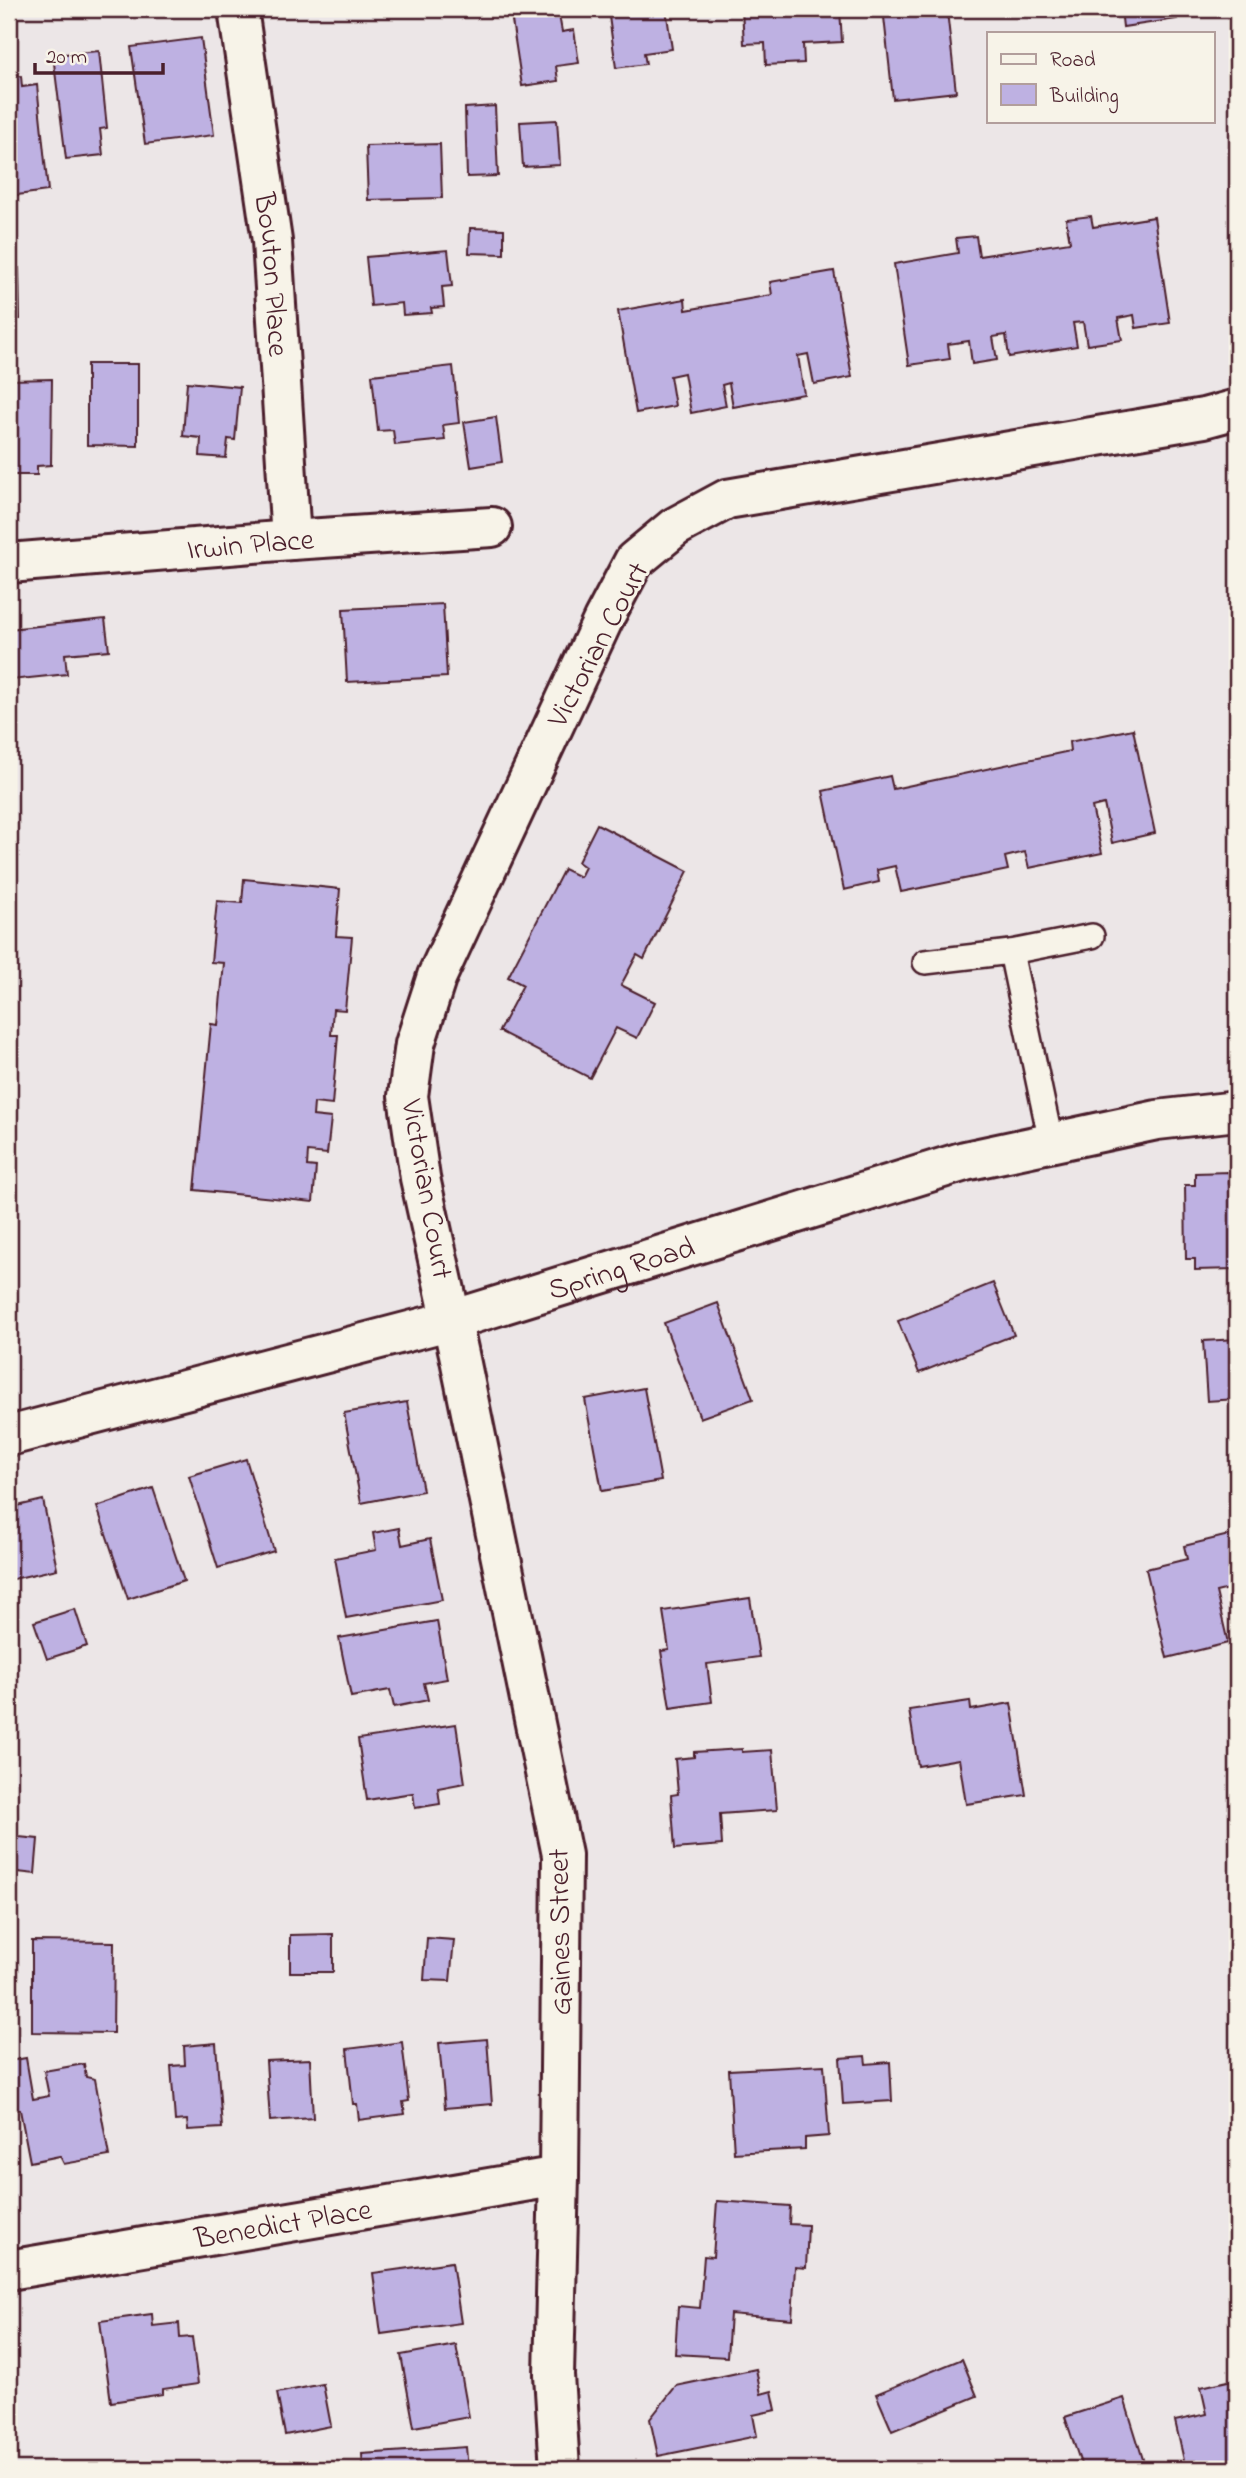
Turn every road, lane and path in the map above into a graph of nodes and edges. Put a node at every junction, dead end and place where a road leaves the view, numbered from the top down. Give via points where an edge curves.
1 (238, 9) edge
2 (1237, 409) edge
3 (492, 527) dead end
4 (291, 540) junction
5 (9, 563) edge
6 (1093, 936) dead end
7 (1011, 952) junction
8 (925, 962) dead end
9 (1237, 1111) edge
10 (1051, 1142) junction
11 (452, 1320) junction
12 (9, 1436) edge
13 (559, 2176) junction
14 (9, 2270) edge
15 (560, 2469) edge

1 - 4 street, Bouton Place via 272,241
2 - 11 street, Victorian Court via 727,499 675,527 634,561 443,964 415,1044 408,1096 420,1178
3 - 4 street, Irwin Place
4 - 5 street, Irwin Place
6 - 7 lane
7 - 8 lane
7 - 10 lane
9 - 10 street, Spring Road via 1157,1120
10 - 11 street, Spring Road via 965,1161
11 - 12 street, Spring Road
11 - 13 street, Gaines Street via 562,1855
13 - 14 street, Benedict Place
13 - 15 street, Gaines Street via 554,2375

